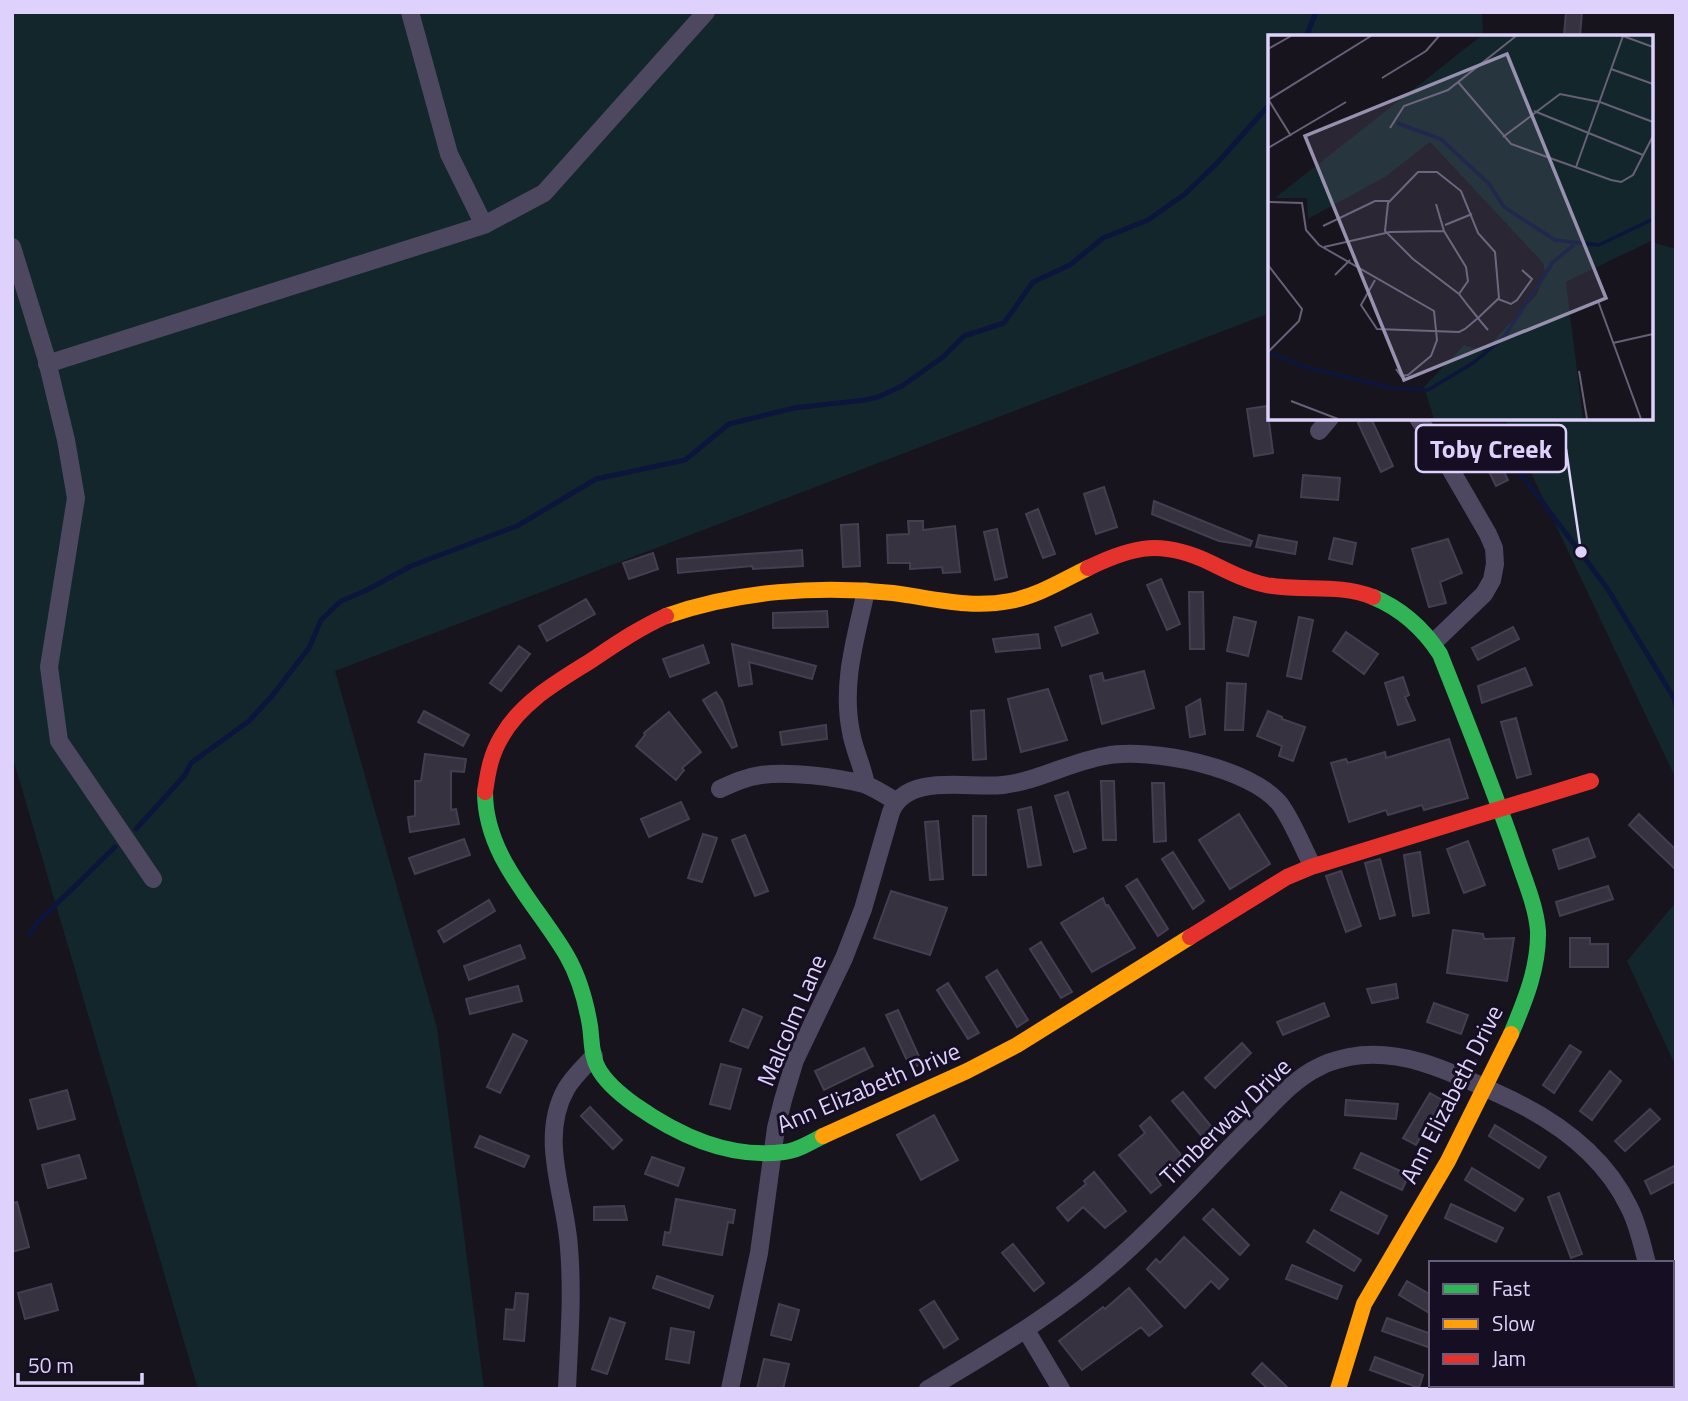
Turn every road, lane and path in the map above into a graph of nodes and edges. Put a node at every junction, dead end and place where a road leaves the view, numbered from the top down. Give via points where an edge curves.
1 (410, 12) edge
2 (706, 12) edge
3 (484, 225) junction
4 (12, 247) edge
5 (47, 364) junction
6 (1419, 420) edge
7 (866, 591) junction
8 (1434, 642) junction
9 (1591, 781) dead end
10 (866, 785) junction
11 (720, 789) dead end
12 (897, 802) junction
13 (1501, 810) junction
14 (1312, 865) junction
15 (153, 878) dead end
16 (594, 1056) junction
17 (1486, 1088) junction
18 (773, 1154) junction
19 (1646, 1261) edge
20 (1026, 1331) junction
21 (567, 1389) edge
22 (730, 1389) edge
23 (928, 1389) edge
24 (1061, 1389) edge
25 (1338, 1389) edge

1 - 3 street via 449,154
2 - 3 street via 544,193
3 - 5 street
4 - 5 street
5 - 15 street via 76,498 49,667 59,741
6 - 8 street via 1494,548 1492,580 1484,594
7 - 8 street, Ann Elizabeth Drive via 992,604 1027,596 1122,554 1167,547 1189,552 1257,583 1287,589 1332,588 1380,600 1402,612
7 - 10 street via 847,703
7 - 16 street, Ann Elizabeth Drive via 729,599 667,616 548,687 527,704 502,737 488,769 485,792 490,833 513,879 571,963
8 - 13 street, Ann Elizabeth Drive
9 - 13 street, Ann Elizabeth Drive
10 - 11 street via 762,775
10 - 12 street
12 - 14 street via 922,787 1026,781 1105,756 1165,757 1254,783 1281,806
12 - 18 street, Malcolm Lane via 844,958 796,1060
13 - 14 street, Ann Elizabeth Drive
13 - 17 street, Ann Elizabeth Drive via 1539,929 1527,996
14 - 18 street, Ann Elizabeth Drive via 1001,1055 788,1152
16 - 18 street, Ann Elizabeth Drive via 608,1081 668,1127 717,1147
16 - 21 street via 563,1096 553,1140 572,1289
17 - 19 street, Timberway Drive via 1543,1115 1593,1156 1630,1208
17 - 20 street, Timberway Drive via 1436,1066 1398,1056 1348,1057 1318,1067 1267,1110 1120,1258
17 - 25 street, Ann Elizabeth Drive via 1368,1295
18 - 22 street, Malcolm Lane via 759,1253
20 - 23 street, Timberway Drive
20 - 24 street

